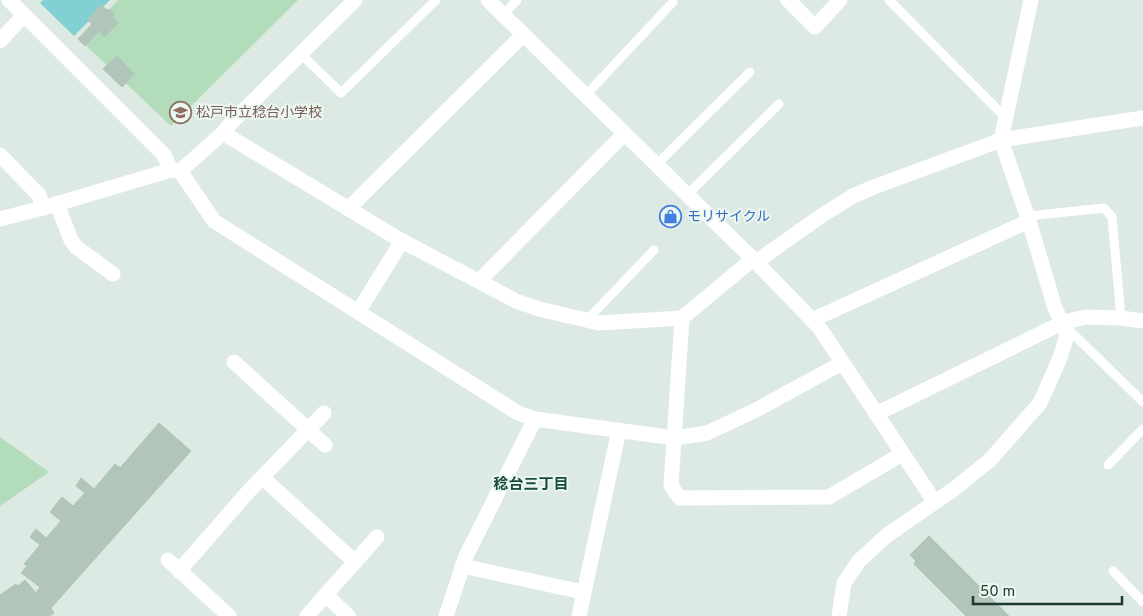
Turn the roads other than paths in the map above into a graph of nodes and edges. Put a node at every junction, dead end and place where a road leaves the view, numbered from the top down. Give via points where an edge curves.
1 (9, 0) edge
2 (355, 0) edge
3 (436, 0) edge
4 (488, 0) edge
5 (517, 0) edge
6 (788, 0) edge
7 (840, 0) edge
8 (889, 0) edge
9 (1030, 0) edge
10 (673, 2) dead end
11 (24, 15) junction
12 (503, 15) junction
13 (523, 35) junction
14 (0, 41) edge
15 (301, 54) junction
16 (750, 72) dead end
17 (585, 96) junction
18 (778, 104) dead end
19 (1006, 118) junction
20 (1143, 118) edge
21 (223, 133) junction
22 (624, 134) junction
23 (1001, 140) junction
24 (0, 155) edge
25 (657, 164) junction
26 (175, 171) junction
27 (687, 195) junction
28 (50, 206) junction
29 (348, 209) junction
30 (0, 219) edge
31 (1028, 219) junction
32 (402, 241) junction
33 (654, 250) dead end
34 (754, 261) junction
35 (113, 274) dead end
36 (479, 281) junction
37 (358, 312) junction
38 (682, 318) junction
39 (1121, 318) junction
40 (812, 320) junction
41 (586, 321) junction
42 (1143, 321) edge
43 (1062, 323) junction
44 (234, 362) dead end
45 (842, 363) junction
46 (1143, 402) edge
47 (324, 413) dead end
48 (876, 414) junction
49 (535, 419) junction
50 (1143, 429) edge
51 (308, 430) junction
52 (618, 430) junction
53 (675, 438) junction
54 (325, 445) dead end
55 (902, 454) junction
56 (1108, 465) dead end
57 (263, 478) junction
58 (934, 502) junction
59 (377, 536) dead end
60 (355, 562) junction
61 (462, 566) junction
62 (1113, 571) dead end
63 (583, 592) junction
64 (326, 595) junction
65 (1143, 602) edge
66 (229, 616) edge
67 (307, 616) edge
68 (348, 616) edge
69 (446, 616) edge
70 (579, 616) edge
71 (839, 616) edge

1 - 11 street
2 - 15 street
3 - 15 lane via 341,93
4 - 12 street
5 - 12 lane
6 - 7 street via 815,27
8 - 19 lane
9 - 19 street
10 - 17 lane
11 - 14 street
11 - 26 street via 164,155
12 - 13 street
13 - 17 street
13 - 29 street
15 - 21 street
16 - 25 lane
17 - 22 street
18 - 27 lane
19 - 23 street
20 - 23 street
21 - 26 street
21 - 29 street
22 - 25 street
22 - 36 street
23 - 31 street
23 - 34 street via 853,196
24 - 28 street
25 - 27 street
26 - 28 street
26 - 37 street via 214,221
27 - 34 street
28 - 30 street
28 - 35 street via 76,247
29 - 32 street
31 - 39 lane via 1104,208 1112,217
31 - 40 street
31 - 43 street
32 - 36 street
32 - 37 street
33 - 41 lane
34 - 38 street
34 - 40 street
36 - 41 street via 516,301
37 - 49 street via 518,413
38 - 41 street
38 - 53 street
39 - 42 street
39 - 43 street via 1085,317
40 - 45 street
43 - 46 lane
43 - 48 street
43 - 58 street via 1067,336 1040,403 990,460
44 - 51 street
45 - 48 street
45 - 53 street via 754,412 707,433
47 - 51 street
48 - 55 street
49 - 52 street
49 - 61 street
50 - 56 lane
51 - 54 street
51 - 57 street
52 - 53 street
52 - 63 street
53 - 55 street via 671,486 680,498 829,497
55 - 58 street
57 - 60 street
57 - 66 street via 173,565
58 - 71 street via 886,536 859,561 844,583
59 - 60 street
60 - 64 street
61 - 63 street
61 - 69 street
62 - 65 lane
63 - 70 street
64 - 67 street
64 - 68 street

